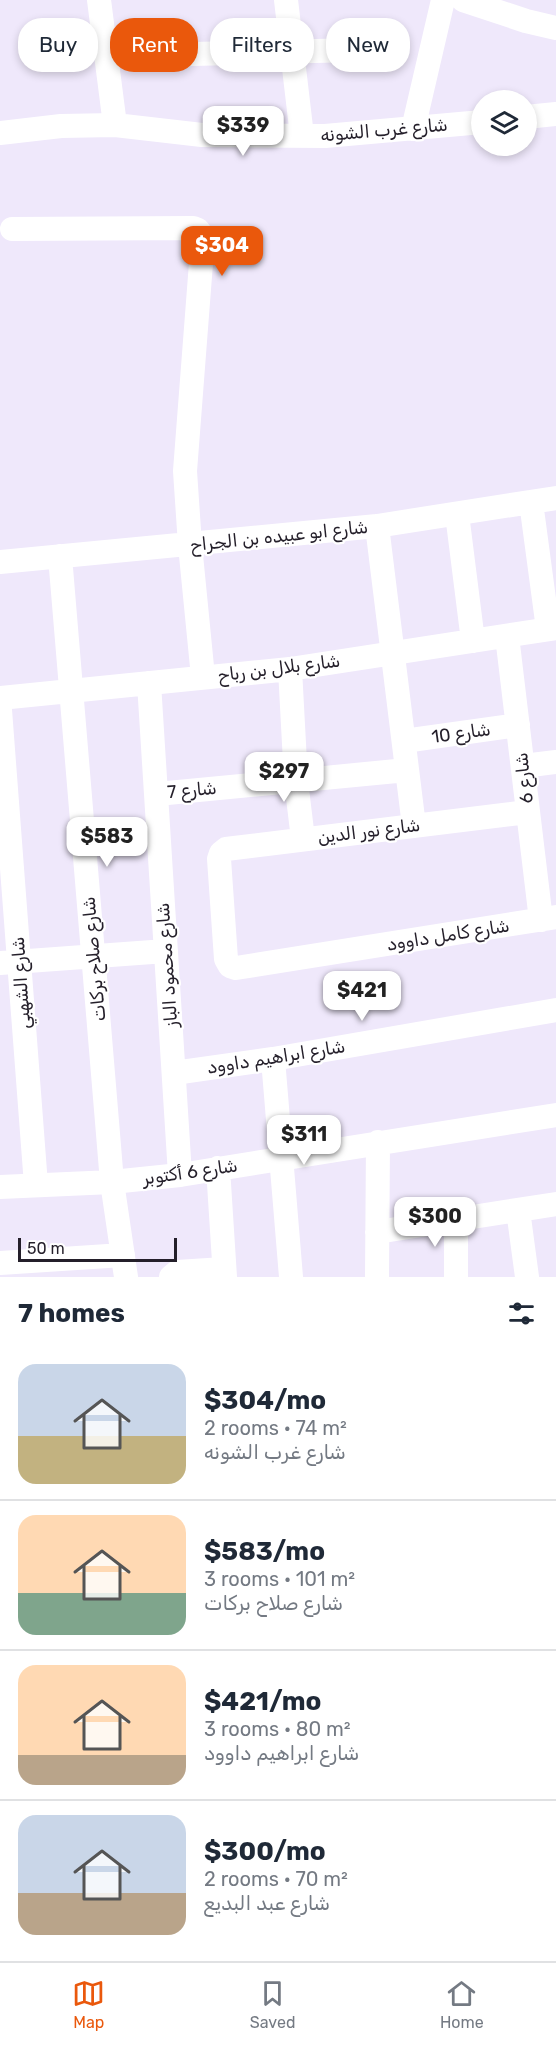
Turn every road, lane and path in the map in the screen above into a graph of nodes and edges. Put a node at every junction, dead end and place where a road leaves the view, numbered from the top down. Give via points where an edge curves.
1 (99, 0) edge
2 (286, 0) edge
3 (443, 0) edge
4 (463, 0) edge
5 (288, 18) edge
6 (556, 28) edge
7 (210, 53) edge
8 (107, 56) junction
9 (294, 72) edge
10 (556, 114) edge
11 (537, 116) edge
12 (471, 123) edge
13 (115, 126) junction
14 (413, 129) junction
15 (0, 133) edge
16 (302, 136) junction
17 (12, 229) dead end
18 (556, 498) edge
19 (531, 502) junction
20 (457, 514) junction
21 (376, 526) junction
22 (190, 545) junction
23 (60, 556) junction
24 (0, 561) edge
25 (552, 628) edge
26 (507, 636) junction
27 (472, 641) junction
28 (393, 654) junction
29 (290, 669) junction
30 (202, 677) junction
31 (149, 683) junction
32 (71, 691) junction
33 (0, 698) edge
34 (0, 710) edge
35 (518, 725) junction
36 (404, 741) junction
37 (556, 762) edge
38 (523, 765) junction
39 (407, 770) junction
40 (296, 781) junction
41 (157, 794) junction
42 (528, 812) junction
43 (414, 826) junction
44 (303, 839) junction
45 (219, 862) joint
46 (548, 918) edge
47 (166, 951) junction
48 (93, 957) junction
49 (10, 962) edge
50 (556, 1010) edge
51 (273, 1059) junction
52 (174, 1073) junction
53 (556, 1115) edge
54 (378, 1142) junction
55 (282, 1158) junction
56 (218, 1168) junction
57 (180, 1174) junction
58 (112, 1182) junction
59 (36, 1185) junction
60 (0, 1187) edge
61 (556, 1204) edge
62 (518, 1210) junction
63 (456, 1220) junction
64 (377, 1232) junction
65 (0, 1263) edge
66 (124, 1266) edge
67 (36, 1269) edge
68 (225, 1273) edge
69 (171, 1277) edge
70 (291, 1277) edge
71 (378, 1277) edge
72 (456, 1277) edge
73 (527, 1277) edge

1 - 8 street
2 - 5 street
3 - 14 street
4 - 6 street
7 - 8 street
8 - 13 street
9 - 16 street
10 - 11 street
12 - 14 street, شارع غرب الشونه
13 - 15 street, شارع غرب الشونه via 61,126
13 - 16 street, شارع غرب الشونه via 202,135
14 - 16 street, شارع غرب الشونه
17 - 22 street via 193,228 201,233 204,242 185,471
18 - 19 street, شارع ابو عبيده بن الجراح
19 - 20 street, شارع ابو عبيده بن الجراح
19 - 25 street
20 - 21 street, شارع ابو عبيده بن الجراح
20 - 27 street
21 - 22 street, شارع ابو عبيده بن الجراح
21 - 28 street
22 - 23 street, شارع ابو عبيده بن الجراح
22 - 30 street
23 - 24 street, شارع ابو عبيده بن الجراح
23 - 32 street, شارع صلاح بركات
25 - 26 street, شارع بلال بن رباح
26 - 27 street, شارع بلال بن رباح
26 - 35 street, شارع 6
27 - 28 street, شارع بلال بن رباح
28 - 29 street, شارع بلال بن رباح
28 - 36 street
29 - 30 street, شارع بلال بن رباح
29 - 40 street
30 - 31 street, شارع بلال بن رباح
31 - 32 street, شارع بلال بن رباح
31 - 41 street, شارع محمود الباز
32 - 33 street, شارع بلال بن رباح
32 - 48 street, شارع صلاح بركات
34 - 49 street, شارع الشهبي
35 - 36 street, شارع 10
35 - 38 street, شارع 6
36 - 39 street
37 - 38 street
38 - 42 street, شارع 6
39 - 40 street, شارع 7
39 - 43 street
40 - 41 street, شارع 7
40 - 44 street
41 - 47 street, شارع محمود الباز
42 - 43 street, شارع نور الدين
42 - 46 street, شارع 6
43 - 44 street, شارع نور الدين
44 - 45 street, شارع نور الدين via 226,849
45 - 46 street, شارع كامل داوود via 226,959 236,968
47 - 48 street
47 - 52 street, شارع محمود الباز
48 - 49 street
48 - 58 street, شارع صلاح بركات
49 - 59 street, شارع الشهبي
50 - 51 street, شارع ابراهيم داوود
51 - 52 street, شارع ابراهيم داوود
51 - 55 street
52 - 57 street, شارع محمود الباز
53 - 54 street, شارع 6 أكتوبر
54 - 55 street, شارع 6 أكتوبر
54 - 64 street
55 - 56 street, شارع 6 أكتوبر
55 - 70 street
56 - 57 street, شارع 6 أكتوبر
56 - 68 street
57 - 58 street, شارع 6 أكتوبر
58 - 59 street, شارع 6 أكتوبر
58 - 66 street, شارع صلاح بركات
59 - 60 street, شارع 6 أكتوبر
61 - 62 street
62 - 63 street
62 - 73 street
63 - 64 street
63 - 72 street
64 - 71 street
65 - 67 street
66 - 67 street
68 - 69 street via 177,1272

